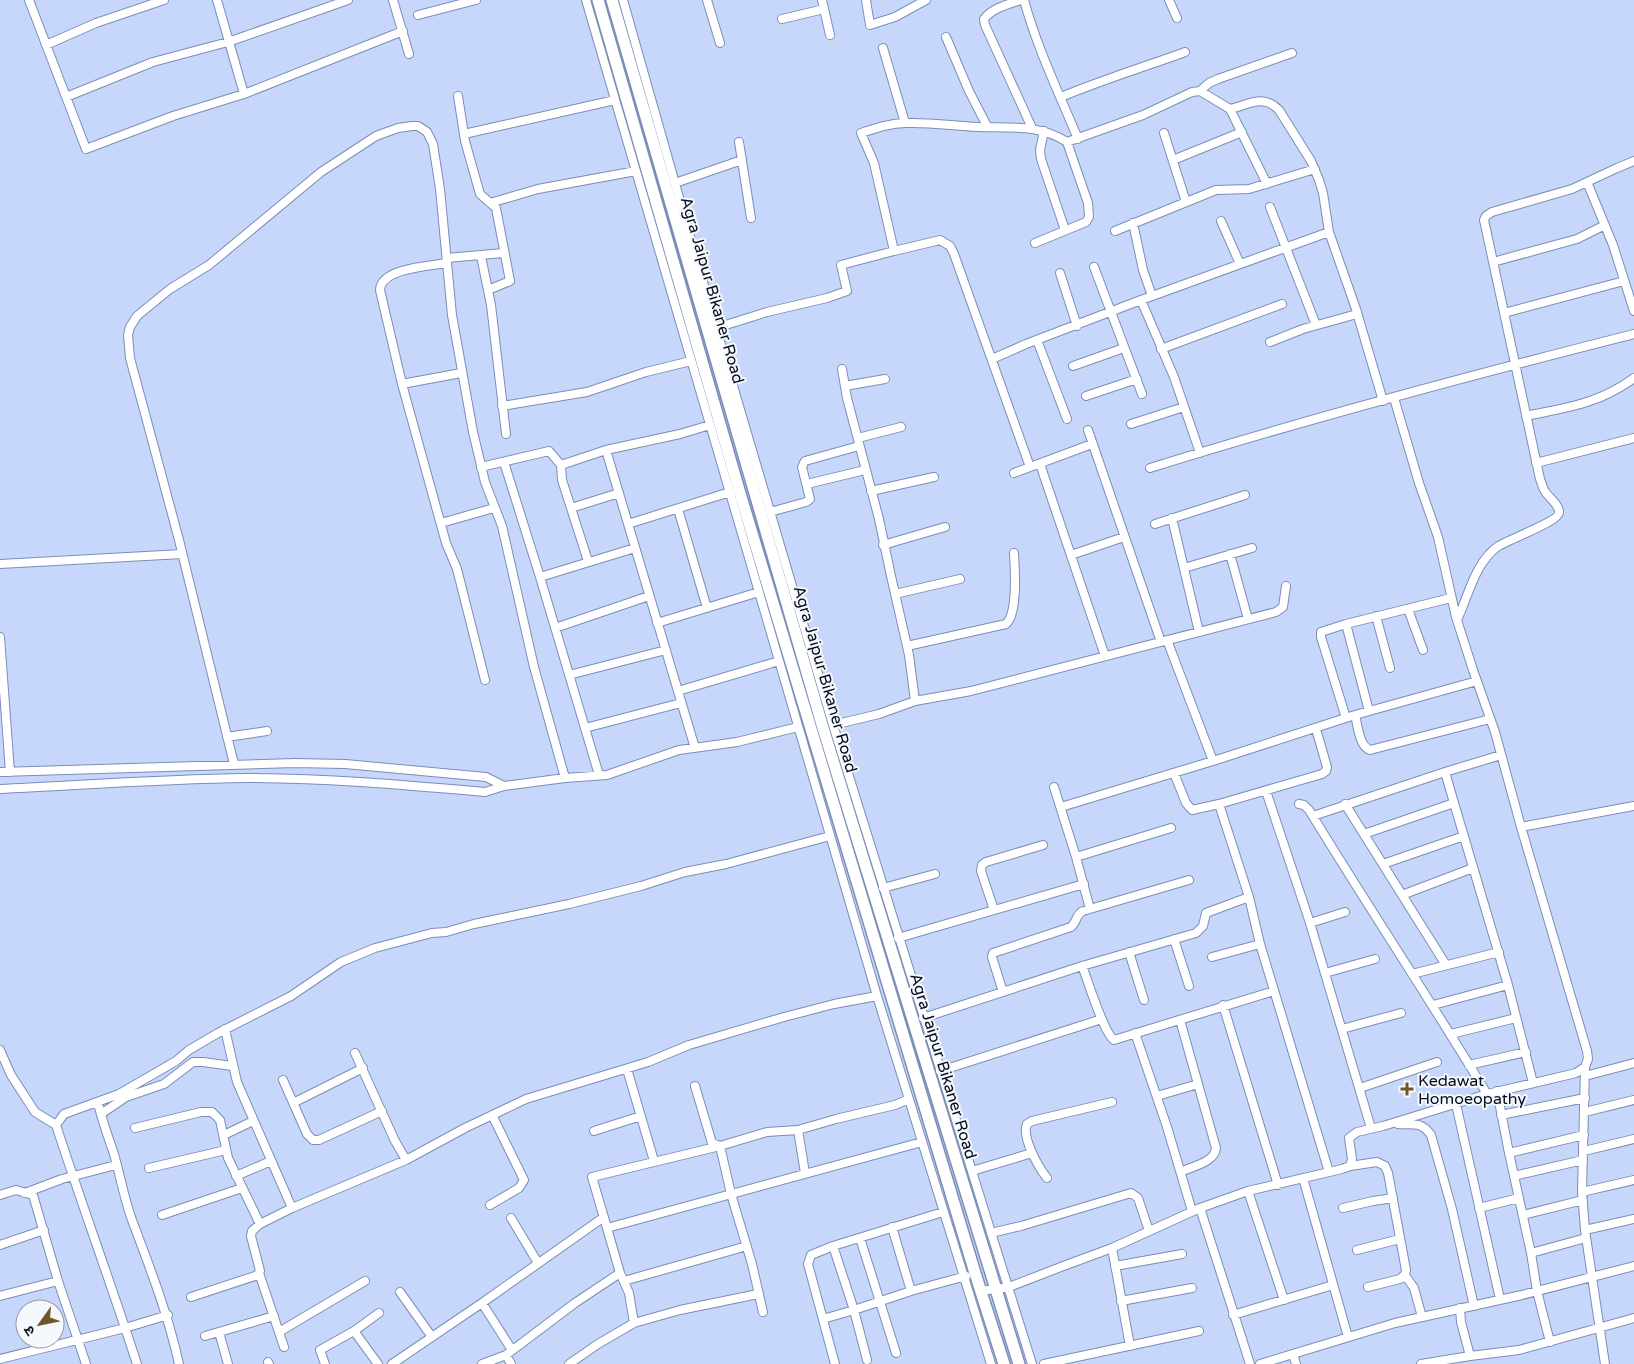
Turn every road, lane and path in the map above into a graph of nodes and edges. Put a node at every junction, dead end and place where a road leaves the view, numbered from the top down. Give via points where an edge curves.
1 (29, 0) edge
2 (164, 0) edge
3 (217, 0) edge
4 (348, 0) edge
5 (393, 0) edge
6 (476, 0) edge
7 (586, 0) edge
8 (598, 0) edge
9 (612, 0) edge
10 (623, 0) edge
11 (707, 0) edge
12 (822, 0) edge
13 (866, 0) edge
14 (926, 0) edge
15 (1022, 0) edge
16 (1169, 0) edge
17 (911, 4) edge
18 (824, 9) junction
19 (418, 15) dead end
20 (1177, 18) dead end
21 (782, 19) dead end
22 (403, 31) junction
23 (830, 35) dead end
24 (946, 37) dead end
25 (228, 42) junction
26 (720, 43) dead end
27 (46, 45) junction
28 (883, 48) dead end
29 (1185, 52) dead end
30 (1292, 53) dead end
31 (409, 54) dead end
32 (1200, 91) junction
33 (244, 94) junction
34 (458, 96) dead end
35 (66, 97) junction
36 (1061, 97) junction
37 (615, 100) junction
38 (1230, 109) junction
39 (905, 123) junction
40 (987, 126) junction
41 (1032, 128) junction
42 (1044, 131) junction
43 (1242, 132) junction
44 (1164, 133) dead end
45 (464, 134) junction
46 (1078, 139) junction
47 (739, 142) dead end
48 (1067, 142) junction
49 (742, 160) junction
50 (1173, 160) junction
51 (1634, 162) edge
52 (1315, 169) junction
53 (636, 170) junction
54 (1587, 182) junction
55 (675, 183) junction
56 (1267, 184) junction
57 (1186, 202) junction
58 (490, 203) junction
59 (1270, 207) dead end
60 (751, 218) dead end
61 (1221, 221) dead end
62 (1133, 223) junction
63 (1605, 225) junction
64 (1065, 230) junction
65 (1115, 231) dead end
66 (1329, 232) junction
67 (1035, 243) dead end
68 (1286, 248) junction
69 (894, 251) junction
70 (504, 253) junction
71 (481, 256) junction
72 (447, 260) junction
73 (1493, 262) junction
74 (1240, 264) junction
75 (1094, 267) dead end
76 (1060, 273) dead end
77 (1624, 281) junction
78 (488, 290) junction
79 (1152, 296) junction
80 (1141, 300) junction
81 (1282, 304) dead end
82 (1634, 311) edge
83 (1111, 312) junction
84 (1504, 313) junction
85 (1357, 314) junction
86 (1316, 325) junction
87 (1077, 326) junction
88 (716, 328) junction
89 (1634, 334) edge
90 (1037, 340) junction
91 (1270, 342) dead end
92 (1124, 348) junction
93 (1161, 349) junction
94 (992, 359) junction
95 (691, 361) junction
96 (1515, 364) junction
97 (1074, 366) dead end
98 (842, 369) dead end
99 (461, 373) junction
100 (1634, 378) edge
101 (884, 379) dead end
102 (1137, 379) junction
103 (402, 384) junction
104 (845, 386) junction
105 (1142, 394) dead end
106 (1086, 396) dead end
107 (1394, 398) junction
108 (1383, 401) junction
109 (502, 406) junction
110 (1184, 407) junction
111 (1526, 416) junction
112 (1067, 418) dead end
113 (1131, 424) dead end
114 (710, 425) junction
115 (901, 426) dead end
116 (1088, 430) dead end
117 (506, 434) dead end
118 (1634, 438) edge
119 (859, 442) junction
120 (1092, 444) junction
121 (606, 450) junction
122 (1200, 453) junction
123 (504, 462) junction
124 (1536, 463) junction
125 (1040, 464) junction
126 (561, 465) junction
127 (481, 467) junction
128 (1030, 467) junction
129 (1150, 468) dead end
130 (865, 470) junction
131 (1014, 473) dead end
132 (934, 477) dead end
133 (807, 484) junction
134 (870, 491) junction
135 (730, 492) junction
136 (618, 493) junction
137 (1245, 495) dead end
138 (494, 508) junction
139 (571, 508) junction
140 (678, 509) junction
141 (770, 512) junction
142 (1172, 518) junction
143 (441, 523) junction
144 (628, 524) junction
145 (1155, 524) dead end
146 (945, 527) dead end
147 (1124, 537) junction
148 (884, 545) junction
149 (635, 548) junction
150 (1252, 548) dead end
151 (1014, 553) dead end
152 (182, 554) junction
153 (1230, 554) junction
154 (1071, 555) junction
155 (588, 561) junction
156 (0, 564) edge
157 (1184, 568) junction
158 (540, 577) junction
159 (960, 579) dead end
160 (1286, 586) dead end
161 (759, 592) junction
162 (895, 594) junction
163 (649, 596) junction
164 (1451, 598) junction
165 (707, 608) junction
166 (1408, 608) junction
167 (1376, 616) junction
168 (1248, 619) junction
169 (1457, 620) junction
170 (657, 623) junction
171 (1346, 624) junction
172 (555, 628) junction
173 (1199, 632) junction
174 (0, 637) edge
175 (1164, 641) junction
176 (906, 646) junction
177 (666, 650) junction
178 (1423, 650) dead end
179 (1105, 656) junction
180 (779, 662) junction
181 (1390, 668) dead end
182 (569, 674) junction
183 (485, 680) dead end
184 (2, 681) edge
185 (1477, 681) junction
186 (678, 690) junction
187 (915, 701) junction
188 (682, 703) junction
189 (1369, 711) junction
190 (1355, 715) junction
191 (1346, 718) junction
192 (1490, 719) junction
193 (833, 725) junction
194 (798, 727) junction
195 (585, 728) junction
196 (1316, 729) junction
197 (267, 730) dead end
198 (228, 737) junction
199 (695, 748) junction
200 (1501, 755) junction
201 (1213, 761) junction
202 (234, 764) junction
203 (295, 764) junction
204 (0, 772) edge
205 (10, 772) junction
206 (1445, 772) junction
207 (1174, 773) junction
208 (599, 775) junction
209 (565, 778) junction
210 (294, 779) junction
211 (504, 786) junction
212 (1054, 787) dead end
213 (0, 789) edge
214 (1266, 791) junction
215 (1454, 803) junction
216 (1219, 804) junction
217 (1299, 804) dead end
218 (1345, 804) junction
219 (1634, 806) edge
220 (1061, 807) junction
221 (1313, 816) junction
222 (1521, 827) junction
223 (1171, 828) dead end
224 (1364, 834) junction
225 (830, 836) junction
226 (1464, 836) junction
227 (1042, 845) dead end
228 (1076, 857) junction
229 (1383, 864) junction
230 (1473, 868) junction
231 (935, 874) dead end
232 (1189, 880) dead end
233 (1084, 884) junction
234 (883, 888) junction
235 (1402, 895) junction
236 (1249, 897) junction
237 (1090, 909) junction
238 (994, 910) junction
239 (1345, 912) dead end
240 (1310, 922) junction
241 (898, 938) junction
242 (1174, 939) junction
243 (1260, 944) junction
244 (1129, 952) junction
245 (1499, 952) junction
246 (1212, 957) dead end
247 (1375, 959) dead end
248 (1446, 965) junction
249 (1082, 966) junction
250 (1325, 973) junction
251 (1412, 974) junction
252 (1508, 985) junction
253 (1189, 986) dead end
254 (1274, 991) junction
255 (1003, 992) junction
256 (877, 996) junction
257 (1144, 1000) dead end
258 (1223, 1005) junction
259 (1433, 1005) junction
260 (1401, 1013) dead end
261 (924, 1018) junction
262 (1516, 1018) junction
263 (1102, 1019) junction
264 (1180, 1020) junction
265 (225, 1029) junction
266 (1342, 1029) junction
267 (1134, 1033) junction
268 (1451, 1034) junction
269 (0, 1050) edge
270 (355, 1052) dead end
271 (1526, 1052) junction
272 (1437, 1062) dead end
273 (1634, 1063) edge
274 (1469, 1065) junction
275 (232, 1066) junction
276 (363, 1068) junction
277 (627, 1069) junction
278 (940, 1071) junction
279 (1585, 1071) junction
280 (282, 1080) dead end
281 (1533, 1083) junction
282 (1198, 1084) junction
283 (695, 1086) dead end
284 (1360, 1088) junction
285 (1497, 1091) junction
286 (1487, 1094) junction
287 (1157, 1096) junction
288 (1585, 1098) junction
289 (909, 1099) junction
290 (1634, 1100) edge
291 (293, 1102) junction
292 (1112, 1102) dead end
293 (98, 1103) junction
294 (1456, 1104) junction
295 (382, 1111) junction
296 (1585, 1112) junction
297 (101, 1114) junction
298 (1501, 1114) junction
299 (492, 1115) junction
300 (641, 1116) junction
301 (253, 1122) junction
302 (1392, 1123) junction
303 (56, 1126) junction
304 (135, 1128) dead end
305 (1371, 1128) junction
306 (798, 1130) junction
307 (594, 1131) dead end
308 (224, 1135) junction
309 (1584, 1135) junction
310 (1634, 1139) edge
311 (922, 1142) junction
312 (720, 1146) junction
313 (226, 1150) junction
314 (1509, 1152) junction
315 (1032, 1153) junction
316 (1584, 1156) junction
317 (406, 1160) junction
318 (271, 1161) junction
319 (654, 1161) junction
320 (116, 1164) junction
321 (1350, 1166) junction
322 (149, 1168) dead end
323 (972, 1171) junction
324 (1181, 1172) junction
325 (1329, 1172) junction
326 (805, 1173) junction
327 (73, 1176) junction
328 (236, 1176) junction
329 (1514, 1176) junction
330 (1047, 1178) dead end
331 (1303, 1178) junction
332 (1634, 1180) edge
333 (1278, 1185) junction
334 (242, 1188) junction
335 (1248, 1191) junction
336 (25, 1193) junction
337 (732, 1194) junction
338 (0, 1196) edge
339 (1583, 1196) junction
340 (1393, 1198) junction
341 (1519, 1198) junction
342 (490, 1205) dead end
343 (292, 1208) junction
344 (1343, 1208) dead end
345 (1479, 1208) junction
346 (1196, 1210) junction
347 (943, 1212) junction
348 (162, 1215) dead end
349 (1523, 1215) junction
350 (604, 1217) junction
351 (511, 1218) dead end
352 (1634, 1219) edge
353 (260, 1224) junction
354 (607, 1228) junction
355 (892, 1228) junction
356 (44, 1230) junction
357 (1149, 1231) junction
358 (991, 1233) junction
359 (1585, 1234) junction
360 (860, 1238) junction
361 (1400, 1239) junction
362 (0, 1245) edge
363 (747, 1246) junction
364 (833, 1246) junction
365 (1112, 1248) junction
366 (1357, 1250) dead end
367 (1531, 1253) junction
368 (1182, 1254) dead end
369 (538, 1263) junction
370 (1115, 1266) junction
371 (1634, 1266) edge
372 (620, 1272) junction
373 (259, 1273) junction
374 (975, 1273) junction
375 (1590, 1276) junction
376 (963, 1277) junction
377 (1403, 1277) junction
378 (58, 1281) junction
379 (365, 1281) dead end
380 (624, 1281) junction
381 (1333, 1285) junction
382 (1008, 1287) junction
383 (1368, 1287) dead end
384 (1192, 1288) dead end
385 (995, 1289) junction
386 (911, 1291) junction
387 (981, 1291) junction
388 (1537, 1291) junction
389 (400, 1292) dead end
390 (758, 1294) junction
391 (0, 1296) edge
392 (191, 1298) dead end
393 (1500, 1299) junction
394 (1284, 1300) junction
395 (880, 1301) junction
396 (1121, 1301) junction
397 (482, 1303) junction
398 (1474, 1306) junction
399 (1460, 1308) junction
400 (854, 1310) junction
401 (762, 1312) dead end
402 (380, 1313) dead end
403 (168, 1314) junction
404 (1233, 1315) junction
405 (274, 1316) junction
406 (1422, 1317) junction
407 (1634, 1318) edge
408 (823, 1319) junction
409 (634, 1323) junction
410 (125, 1328) junction
411 (1599, 1328) junction
412 (354, 1331) junction
413 (1199, 1331) dead end
414 (219, 1332) junction
415 (279, 1332) junction
416 (205, 1336) dead end
417 (432, 1337) junction
418 (1348, 1337) junction
419 (78, 1340) junction
420 (1550, 1342) junction
421 (1130, 1346) junction
422 (284, 1347) dead end
423 (509, 1352) junction
424 (896, 1353) dead end
425 (1293, 1354) junction
426 (0, 1359) edge
427 (1469, 1359) edge
428 (867, 1360) dead end
429 (86, 1364) edge
430 (137, 1364) edge
431 (180, 1364) edge
432 (228, 1364) edge
433 (325, 1364) edge
434 (378, 1364) edge
435 (392, 1364) edge
436 (482, 1364) edge
437 (511, 1364) edge
438 (569, 1364) edge
439 (835, 1364) edge
440 (991, 1364) edge
441 (1004, 1364) edge
442 (1019, 1364) edge
443 (1032, 1364) edge
444 (1044, 1364) edge
445 (1250, 1364) edge
446 (1260, 1364) edge
447 (1296, 1364) edge
448 (1421, 1364) edge
449 (1605, 1364) edge

1 - 27 street
2 - 27 street via 96,23
3 - 25 street
4 - 25 street
5 - 22 street
6 - 19 street
7 - 37 street
8 - 374 highway, Agra Jaipur Bikaner Road via 758,555
9 - 385 highway, Agra Jaipur Bikaner Road via 823,728
10 - 55 street
11 - 26 street
12 - 18 street
13 - 17 street via 870,25 895,17
14 - 17 street
15 - 36 street
15 - 41 street via 996,9 984,18
16 - 20 street
18 - 21 street
18 - 23 street
22 - 31 street
22 - 33 street
24 - 40 street
25 - 33 street
25 - 35 street via 154,62
27 - 35 street
28 - 39 street
29 - 36 street
30 - 32 street via 1218,78
32 - 38 street
32 - 46 street
33 - 35 street via 173,116 86,149
34 - 45 street
36 - 46 street
37 - 45 street
37 - 53 street
38 - 43 street
38 - 52 street via 1262,100 1273,104
39 - 40 street
39 - 69 street via 861,133 874,163
40 - 41 street
41 - 42 street
42 - 48 street
42 - 64 street via 1041,159
43 - 50 street
43 - 56 street
44 - 50 street
45 - 58 street via 480,194
46 - 48 street
47 - 49 street
48 - 64 street via 1088,203 1089,217 1086,222
49 - 55 street
49 - 60 street
50 - 57 street
51 - 54 street
52 - 56 street
52 - 66 street via 1323,193
53 - 58 street via 538,189
53 - 95 street
54 - 63 street
54 - 73 street via 1486,216 1484,226
55 - 88 street
56 - 57 street via 1249,189 1216,190
57 - 62 street
58 - 70 street via 496,208
59 - 68 street
61 - 74 street
62 - 65 street
62 - 79 street via 1142,270
63 - 73 street via 1577,240
63 - 77 street
64 - 67 street
66 - 68 street
66 - 85 street
68 - 74 street
68 - 86 street
69 - 88 street via 841,265 847,291
69 - 94 street via 940,240 950,246
70 - 71 street
70 - 78 street via 510,281
71 - 72 street
71 - 78 street
72 - 99 street
72 - 103 street via 398,272 385,278 380,286
72 - 152 street via 433,144 423,128 398,128 370,139 321,172 209,265 170,289 137,316 128,335 130,358
73 - 84 street
74 - 79 street
75 - 83 street
76 - 87 street
77 - 82 street
77 - 84 street
78 - 109 street
79 - 80 street
80 - 83 street
80 - 93 street
81 - 93 street
83 - 87 street
83 - 92 street
84 - 96 street
85 - 86 street
85 - 108 street
86 - 91 street
87 - 90 street
88 - 141 street
89 - 96 street
90 - 94 street
90 - 112 street
92 - 97 street
92 - 102 street
93 - 110 street
94 - 128 street
95 - 109 street via 587,392
95 - 114 street
96 - 107 street
96 - 111 street
98 - 104 street
99 - 103 street
99 - 127 street
100 - 111 street via 1618,390 1589,403
101 - 104 street
102 - 105 street
102 - 106 street
103 - 143 street
104 - 119 street
107 - 108 street
107 - 164 street via 1438,537
108 - 122 street
109 - 117 street
110 - 113 street
110 - 122 street
111 - 124 street
114 - 121 street
114 - 135 street
115 - 119 street
116 - 120 street
118 - 124 street
119 - 130 street
119 - 133 street via 805,461 802,467
120 - 125 street
120 - 147 street
121 - 126 street
121 - 136 street
122 - 129 street
123 - 126 street via 549,451
123 - 127 street
123 - 158 street
124 - 169 street via 1543,488 1558,508 1559,515 1497,547 1489,555 1482,563
125 - 128 street
125 - 154 street
126 - 139 street
127 - 138 street
128 - 131 street
130 - 133 street
130 - 134 street
132 - 134 street
133 - 141 street via 808,500
134 - 148 street
135 - 140 street
135 - 161 street
136 - 139 street
136 - 144 street
137 - 142 street
138 - 143 street
138 - 209 street via 502,526 534,667
139 - 155 street
140 - 144 street
140 - 165 street
141 - 193 street
142 - 145 street
142 - 157 street
143 - 183 street via 457,570
144 - 149 street
146 - 148 street
147 - 154 street
147 - 175 street
148 - 162 street
149 - 155 street
149 - 163 street
150 - 153 street
151 - 176 street via 1012,610 1006,624
152 - 156 street
152 - 198 street
153 - 157 street
153 - 168 street
154 - 179 street
155 - 158 street
157 - 173 street
158 - 172 street
159 - 162 street
160 - 168 street via 1283,607
161 - 165 street
161 - 180 street
162 - 176 street
163 - 170 street
163 - 172 street
164 - 166 street
164 - 169 street
165 - 170 street
166 - 167 street
166 - 178 street
167 - 171 street
167 - 181 street
168 - 173 street
169 - 185 street
170 - 177 street
171 - 189 street
171 - 191 street via 1323,630 1320,634
172 - 182 street
173 - 175 street
174 - 184 street
175 - 179 street
175 - 201 street
176 - 187 street
177 - 182 street
177 - 186 street
179 - 187 street via 971,691
180 - 186 street
180 - 194 street
182 - 195 street
184 - 205 street
185 - 189 street
185 - 192 street
186 - 188 street
187 - 193 street
188 - 195 street
188 - 199 street
189 - 190 street
190 - 191 street
190 - 192 street via 1363,744 1370,750
191 - 196 street
192 - 200 street
193 - 234 street
194 - 199 street via 738,742
194 - 225 street
195 - 208 street
196 - 201 street
196 - 214 street via 1326,759 1326,770
197 - 198 street
198 - 202 street
199 - 208 street
200 - 206 street
200 - 222 street
201 - 207 street
202 - 203 street
202 - 205 street
203 - 210 street
203 - 211 street via 345,764 486,777
204 - 205 street
206 - 215 street
206 - 218 street
207 - 216 street via 1190,808
207 - 220 street
208 - 209 street
209 - 211 street
210 - 211 street via 485,792
210 - 213 street via 135,781
212 - 220 street
214 - 216 street
214 - 240 street
215 - 224 street
215 - 226 street
216 - 236 street
217 - 221 street via 1304,804
218 - 221 street
218 - 224 street
219 - 222 street
220 - 228 street
221 - 251 street
222 - 279 street via 1587,1051
223 - 228 street
224 - 229 street
225 - 256 street
225 - 265 street via 569,904 395,942 341,962 284,1000
226 - 229 street
226 - 230 street
227 - 238 street via 982,865 981,871
228 - 233 street
229 - 235 street
230 - 235 street
230 - 245 street
231 - 234 street
232 - 237 street
233 - 237 street
233 - 238 street
234 - 241 street
235 - 248 street
236 - 242 street via 1209,910 1199,931
236 - 243 street
237 - 255 street via 1079,914 1071,927 992,954
238 - 241 street
239 - 240 street
240 - 250 street
241 - 261 street
242 - 244 street
242 - 253 street
243 - 246 street
243 - 254 street
244 - 249 street
244 - 257 street
245 - 248 street
245 - 252 street
247 - 250 street
248 - 251 street
249 - 255 street
249 - 263 street
250 - 266 street
251 - 259 street
252 - 259 street
252 - 262 street
254 - 258 street
254 - 325 street
255 - 261 street
256 - 277 street via 784,1017 690,1045
256 - 289 street
258 - 264 street
258 - 333 street
259 - 268 street
260 - 266 street
261 - 278 street
262 - 268 street
262 - 271 street
263 - 267 street via 1114,1040
263 - 278 street
264 - 267 street
264 - 282 street
265 - 275 street
265 - 293 street via 160,1071
266 - 284 street
267 - 287 street
268 - 274 street
269 - 303 street via 11,1075 35,1112
270 - 276 street
271 - 274 street
271 - 281 street
272 - 284 street
273 - 279 street
274 - 286 street
275 - 297 street via 193,1062 164,1084 126,1097
275 - 301 street
276 - 291 street
276 - 295 street
277 - 299 street via 526,1099
277 - 300 street
278 - 323 street
279 - 281 street
279 - 288 street
280 - 291 street
281 - 285 street
282 - 287 street
282 - 324 street via 1216,1154
283 - 312 street via 712,1143
284 - 305 street
285 - 286 street
285 - 298 street
286 - 294 street
287 - 324 street
288 - 296 street
288 - 298 street
289 - 306 street
289 - 311 street
290 - 296 street
291 - 295 street via 307,1134 313,1140
292 - 315 street via 1029,1123 1026,1130
293 - 297 street
293 - 303 street via 64,1114
294 - 302 street
294 - 345 street
295 - 317 street
296 - 309 street
297 - 320 street
298 - 314 street
299 - 317 street
299 - 342 street via 524,1180 520,1188
300 - 307 street
300 - 319 street
301 - 308 street
301 - 318 street
302 - 305 street
302 - 398 street via 1417,1124 1425,1127 1431,1135
303 - 327 street
304 - 308 street via 207,1111 220,1120
305 - 321 street via 1349,1138
306 - 312 street via 766,1132
306 - 326 street
308 - 313 street
309 - 314 street
309 - 316 street
310 - 316 street
311 - 326 street
311 - 347 street
312 - 319 street
312 - 337 street
313 - 322 street
313 - 328 street
314 - 329 street
315 - 323 street
315 - 330 street
316 - 329 street
316 - 339 street
317 - 343 street
318 - 328 street
318 - 343 street
319 - 350 street via 592,1177
320 - 327 street
320 - 403 street via 158,1296
321 - 325 street
321 - 340 street via 1382,1164 1388,1172
323 - 358 street
324 - 346 street
325 - 331 street
326 - 337 street
327 - 336 street
327 - 410 street
328 - 334 street
329 - 341 street
331 - 333 street
331 - 381 street
332 - 339 street
333 - 335 street
334 - 348 street
334 - 353 street
335 - 346 street
335 - 394 street
336 - 338 street via 16,1190
336 - 356 street via 33,1195
337 - 354 street
337 - 363 street
339 - 349 street
339 - 359 street
340 - 344 street
340 - 361 street
341 - 345 street
341 - 349 street
343 - 353 street
345 - 393 street
346 - 357 street
346 - 404 street
347 - 355 street
347 - 376 street
349 - 367 street
350 - 354 street
350 - 369 street
351 - 369 street
352 - 359 street
353 - 373 street via 251,1236
354 - 372 street
355 - 360 street
355 - 386 street
356 - 362 street
356 - 378 street
357 - 358 street via 1138,1198 1131,1193
357 - 365 street
358 - 382 street
359 - 367 street
359 - 375 street
360 - 364 street
360 - 395 street
361 - 366 street
361 - 377 street via 1406,1270
363 - 380 street
363 - 390 street
364 - 400 street
364 - 408 street via 815,1252 808,1264
365 - 370 street
365 - 382 street
367 - 388 street
368 - 370 street
369 - 397 street
370 - 396 street
371 - 375 street
372 - 380 street
372 - 423 street
373 - 392 street
373 - 405 street
374 - 376 street
374 - 387 highway, Agra Jaipur Bikaner Road
375 - 388 street
375 - 411 street
376 - 386 street
376 - 440 street
377 - 383 street
377 - 406 street via 1408,1278 1414,1288
378 - 391 street
378 - 419 street
379 - 415 street
380 - 409 street
381 - 394 street
381 - 418 street
382 - 385 street
382 - 443 street
384 - 396 street
385 - 387 street
385 - 442 highway, Agra Jaipur Bikaner Road
386 - 395 street
387 - 441 highway, Agra Jaipur Bikaner Road
388 - 393 street
388 - 420 street
389 - 417 street
390 - 401 street
390 - 409 street
393 - 398 street
394 - 404 street
395 - 400 street
395 - 424 street
396 - 421 street
397 - 417 street
397 - 423 street
398 - 399 street
399 - 406 street
399 - 427 street
400 - 408 street
400 - 428 street
402 - 412 street
403 - 410 street
403 - 431 street
404 - 445 street
405 - 414 street
405 - 415 street
406 - 418 street
407 - 411 street
408 - 439 street
409 - 438 street
410 - 419 street
410 - 430 street
411 - 420 street
411 - 449 street
412 - 433 street via 320,1350
412 - 434 street
413 - 421 street
414 - 416 street
414 - 432 street
415 - 422 street
417 - 435 street
418 - 425 street
419 - 426 street
419 - 429 street
420 - 427 street
421 - 444 street
423 - 436 street
423 - 437 street
425 - 446 street
425 - 447 street
427 - 448 street

